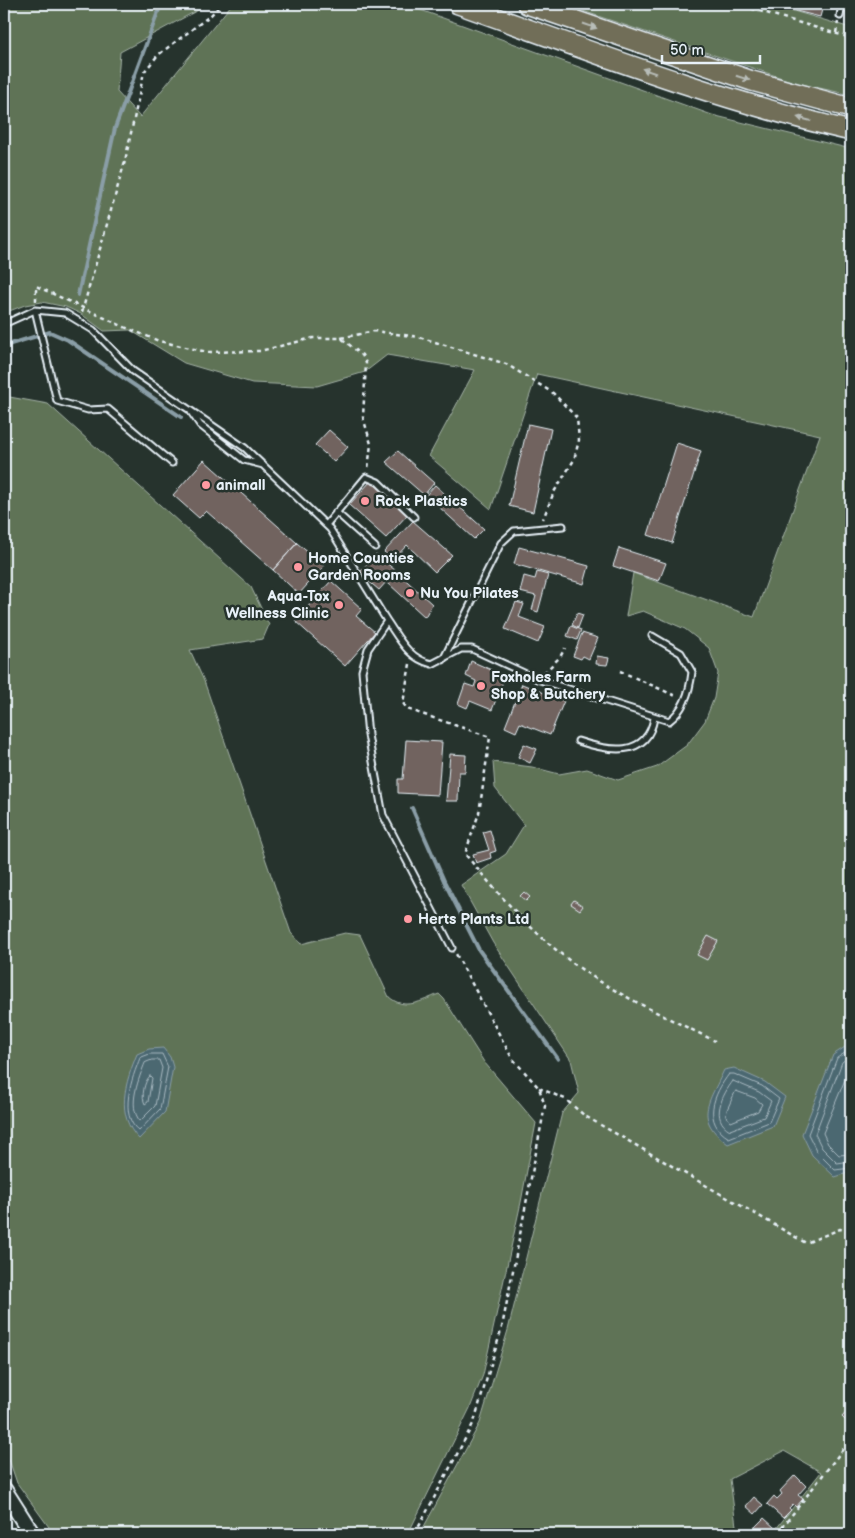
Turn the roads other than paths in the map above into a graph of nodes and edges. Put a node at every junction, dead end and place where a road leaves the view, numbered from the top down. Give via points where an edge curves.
1 (458, 4) edge
2 (527, 4) edge
3 (842, 4) edge
4 (840, 16) dead end
5 (851, 108) edge
6 (851, 131) edge
7 (36, 310) junction
8 (4, 324) edge
9 (188, 407) junction
10 (172, 463) dead end
11 (264, 465) junction
12 (336, 512) junction
13 (414, 517) dead end
14 (326, 525) junction
15 (563, 526) dead end
16 (375, 547) dead end
17 (387, 621) junction
18 (652, 636) dead end
19 (443, 660) junction
20 (654, 718) junction
21 (578, 741) dead end
22 (452, 948) road end
23 (4, 1490) edge
24 (32, 1534) edge

6 -> 1 highway via 666,77
2 -> 5 highway via 742,78
3 - 4 lane
7 - 8 lane
7 - 9 lane via 65,313 81,321 133,371
7 - 10 lane via 58,401 88,410 108,409
9 - 11 lane
9 - 11 lane via 200,425 244,460
11 - 14 lane
12 - 13 lane via 366,477 378,482
12 - 14 lane
12 - 16 lane
14 - 17 lane
15 - 19 lane via 514,531 501,543
17 - 19 lane via 419,661 432,664
17 - 22 lane via 368,648 362,671 368,735 383,815
18 - 20 lane via 681,653 692,672 676,716 669,721
19 - 20 lane via 467,648 537,679
20 - 21 lane via 648,738 627,748 611,750
23 - 24 main road

